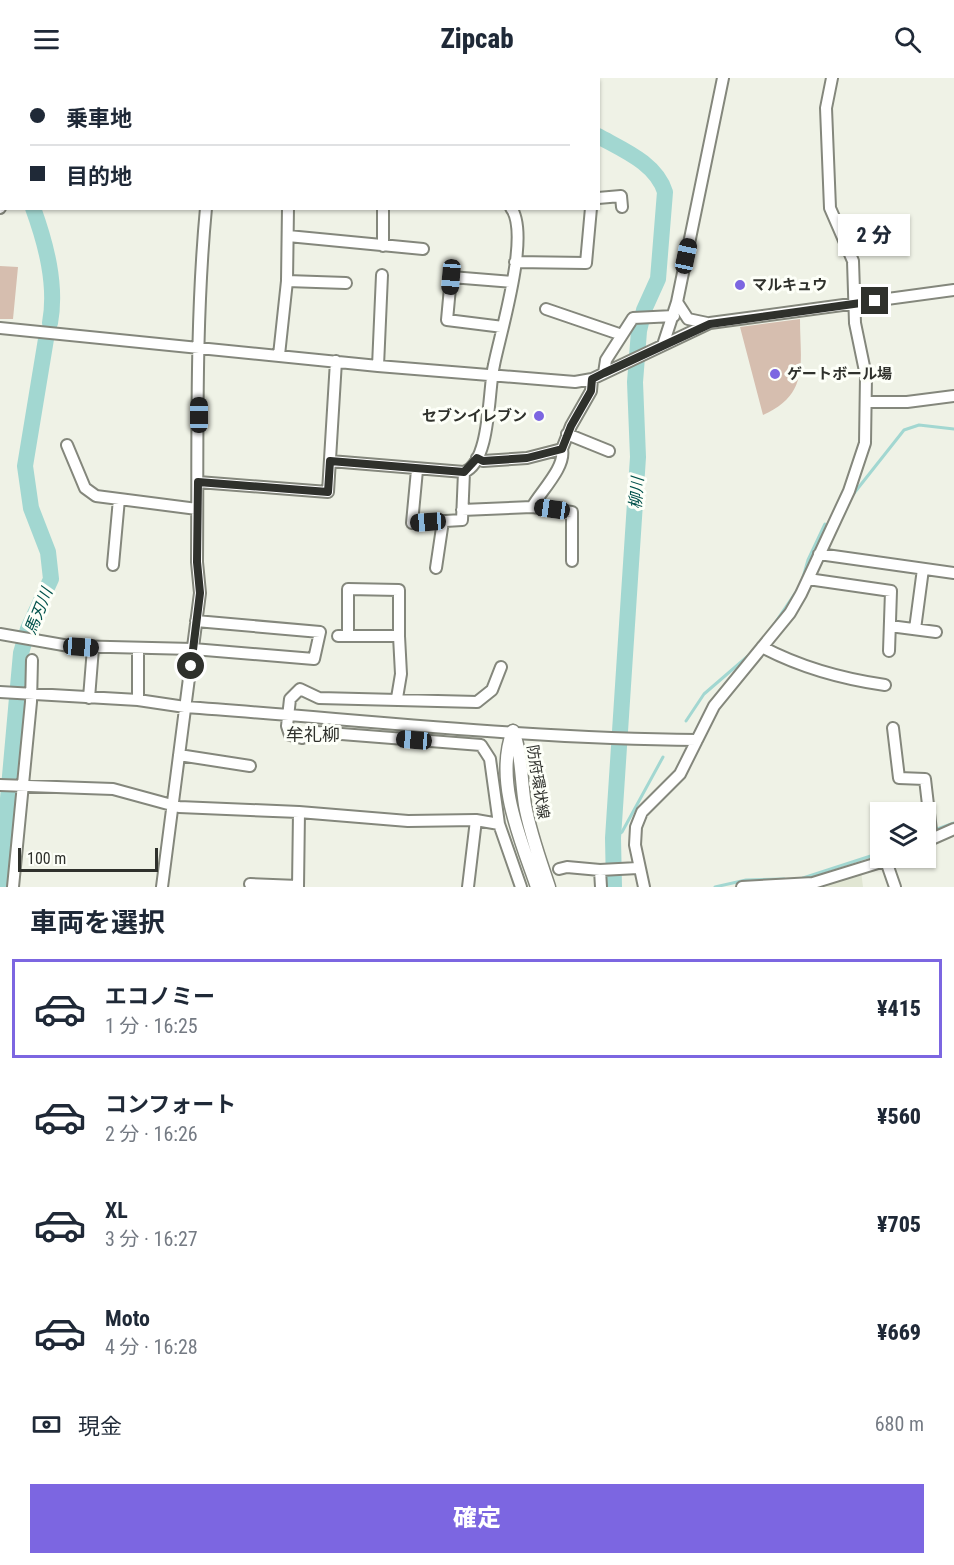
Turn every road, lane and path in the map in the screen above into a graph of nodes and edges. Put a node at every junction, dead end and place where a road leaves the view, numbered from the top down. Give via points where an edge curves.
1 (723, 78) edge
2 (832, 78) edge
3 (600, 198) edge
4 (622, 207) dead end
5 (206, 210) edge
6 (288, 210) edge
7 (383, 210) edge
8 (513, 210) edge
9 (591, 210) edge
10 (288, 236) junction
11 (383, 246) junction
12 (423, 249) dead end
13 (515, 262) junction
14 (382, 275) dead end
15 (287, 281) junction
16 (512, 282) junction
17 (346, 283) dead end
18 (954, 291) edge
19 (677, 302) junction
20 (855, 303) junction
21 (546, 309) dead end
22 (674, 316) junction
23 (710, 324) junction
24 (503, 327) junction
25 (0, 328) edge
26 (622, 335) junction
27 (663, 345) junction
28 (200, 348) junction
29 (279, 355) junction
30 (336, 361) junction
31 (378, 366) junction
32 (604, 373) junction
33 (492, 376) junction
34 (592, 379) junction
35 (954, 396) edge
36 (867, 402) junction
37 (567, 434) junction
38 (67, 445) dead end
39 (562, 449) junction
40 (609, 451) dead end
41 (477, 458) junction
42 (330, 461) junction
43 (417, 470) junction
44 (464, 472) junction
45 (198, 482) junction
46 (119, 499) junction
47 (532, 507) junction
48 (197, 509) junction
49 (462, 510) junction
50 (443, 521) junction
51 (819, 554) junction
52 (572, 561) dead end
53 (113, 565) dead end
54 (436, 568) dead end
55 (923, 569) junction
56 (954, 573) edge
57 (808, 579) junction
58 (196, 621) junction
59 (890, 626) junction
60 (915, 629) junction
61 (936, 632) dead end
62 (0, 634) edge
63 (399, 636) junction
64 (762, 647) junction
65 (93, 648) junction
66 (138, 648) junction
67 (193, 649) junction
68 (889, 651) dead end
69 (32, 660) dead end
70 (501, 667) dead end
71 (885, 685) dead end
72 (0, 692) edge
73 (29, 694) junction
74 (89, 698) junction
75 (397, 698) junction
76 (138, 700) junction
77 (185, 707) junction
78 (289, 714) junction
79 (893, 728) dead end
80 (513, 731) junction
81 (697, 740) junction
82 (179, 755) junction
83 (250, 766) dead end
84 (0, 785) edge
85 (21, 787) junction
86 (926, 802) edge
87 (172, 804) junction
88 (299, 812) junction
89 (476, 820) junction
90 (499, 824) junction
91 (954, 828) edge
92 (936, 836) edge
93 (870, 865) edge
94 (638, 868) junction
95 (892, 868) edge
96 (560, 869) dead end
97 (602, 870) junction
98 (250, 884) dead end
99 (298, 886) edge
100 (13, 887) edge
101 (162, 887) edge
102 (468, 887) edge
103 (521, 887) edge
104 (537, 887) edge
105 (549, 887) edge
106 (602, 887) edge
107 (644, 887) edge
108 (742, 887) edge
109 (895, 887) edge

1 - 19 street
2 - 20 street via 826,108 830,208 853,261
3 - 4 street via 621,196
5 - 28 street
6 - 10 street
7 - 11 street
8 - 13 street via 519,235
9 - 13 street via 586,262
10 - 11 street
10 - 15 street
11 - 12 street
13 - 16 street
14 - 31 street
15 - 17 street
15 - 29 street
16 - 24 street
16 - 24 street via 451,277 447,320
18 - 20 street
19 - 22 street
19 - 23 street via 688,319
20 - 23 street
20 - 36 street
21 - 26 street
22 - 26 street via 638,316
22 - 27 street
23 - 27 street
24 - 33 street
25 - 28 street
26 - 32 street via 606,360
27 - 32 street
28 - 29 street
28 - 45 street
29 - 30 street
30 - 31 street
30 - 42 street
31 - 33 street
32 - 34 street
33 - 34 street via 557,382
33 - 41 street via 491,401
34 - 37 street via 591,391
35 - 36 street
36 - 51 street via 860,461
37 - 39 street
37 - 40 street
38 - 46 street via 86,488 96,496
39 - 41 street via 527,458
39 - 47 street via 560,465
41 - 44 street
42 - 43 street
42 - 45 street via 328,492
43 - 44 street
43 - 50 street via 412,524
44 - 49 street
45 - 48 street
46 - 48 street
46 - 53 street
47 - 49 street
47 - 52 street via 572,512
48 - 58 street via 200,593
49 - 50 street via 462,520
50 - 54 street
51 - 55 street
51 - 57 street
55 - 56 street
55 - 60 street
57 - 59 street via 891,591
57 - 64 street via 790,613
58 - 67 street
58 - 67 street via 320,632 314,659
59 - 60 street
59 - 68 street
60 - 61 street
62 - 65 street
63 - 63 street via 343,636 348,589 399,590
63 - 75 street via 401,674
64 - 71 street via 789,661
64 - 81 street via 708,714
65 - 66 street
65 - 74 street
66 - 67 street
66 - 76 street
67 - 77 street
69 - 73 street
70 - 75 street via 492,690 477,702
72 - 73 street
73 - 74 street
73 - 85 street
74 - 76 street
75 - 78 street via 319,698 300,689 292,695
76 - 77 street
77 - 78 street
77 - 82 street
78 - 80 street
78 - 90 street via 288,731 294,737 316,732 481,745 490,759
79 - 86 street via 899,778 925,778
80 - 81 street
80 - 104 main road, 防府環状線 via 506,750 508,780
80 - 105 main road, 防府環状線 via 520,750 530,831
81 - 94 street via 680,774 646,807 636,827
82 - 83 street
82 - 87 street
84 - 85 street
85 - 87 street via 113,789
85 - 100 street
87 - 88 street
87 - 101 street
88 - 89 street via 408,821
88 - 99 street
89 - 90 street
89 - 102 street
90 - 103 street
91 - 92 street
93 - 108 street via 813,883
94 - 97 street
94 - 107 street
95 - 109 street
96 - 97 street
97 - 106 street
98 - 99 street

